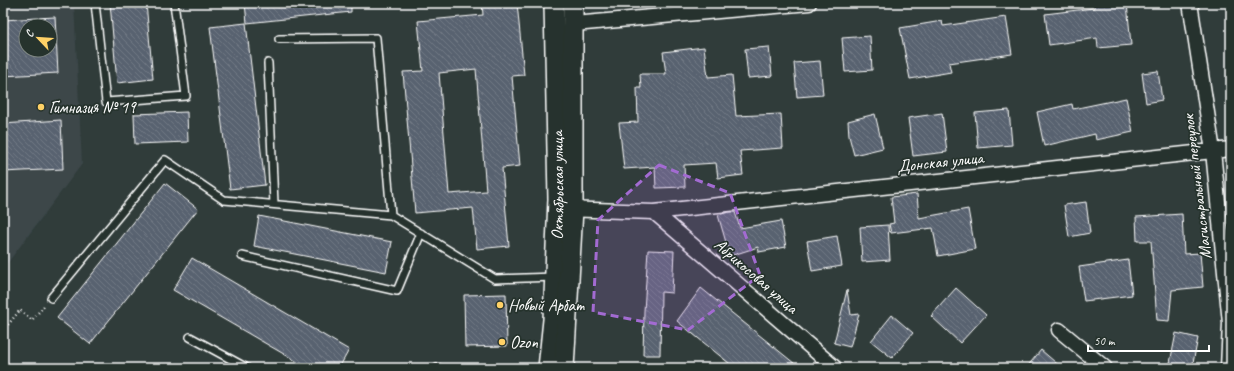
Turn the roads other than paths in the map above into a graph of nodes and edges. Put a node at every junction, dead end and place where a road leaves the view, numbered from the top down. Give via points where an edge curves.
1 (95, 3) edge
2 (174, 3) edge
3 (554, 3) edge
4 (574, 3) edge
5 (809, 3) edge
6 (1190, 3) edge
7 (574, 24) junction
8 (279, 39) dead end
9 (268, 63) dead end
10 (1231, 149) edge
11 (1213, 151) junction
12 (274, 204) junction
13 (565, 209) junction
14 (654, 212) junction
15 (392, 215) junction
16 (421, 233) junction
17 (242, 256) dead end
18 (562, 277) junction
19 (51, 298) road end
20 (1230, 323) edge
21 (1059, 330) dead end
22 (190, 337) dead end
23 (247, 368) edge
24 (548, 368) edge
25 (564, 368) edge
26 (834, 368) edge
27 (1105, 368) edge
28 (1228, 368) edge

1 - 2 lane via 106,102 186,96
3 - 13 main road, Октябрьская улица
4 - 7 main road, Октябрьская улица
5 - 7 street
6 - 11 street, Магистральный переулок
7 - 13 main road, Октябрьская улица
8 - 15 lane via 376,38
9 - 12 lane
10 - 11 street, Донская улица
11 - 14 street, Донская улица
11 - 20 street, Магистральный переулок
12 - 15 lane
12 - 19 lane via 224,200 164,160
13 - 14 street, Донская улица
13 - 18 main road, Октябрьская улица
14 - 26 street, Абрикосовая улица
15 - 16 lane
16 - 17 lane via 397,291
16 - 18 lane via 495,279
18 - 24 main road, Октябрьская улица via 553,320
18 - 25 main road, Октябрьская улица
20 - 28 street, Магистральный переулок
21 - 27 street
22 - 23 lane

